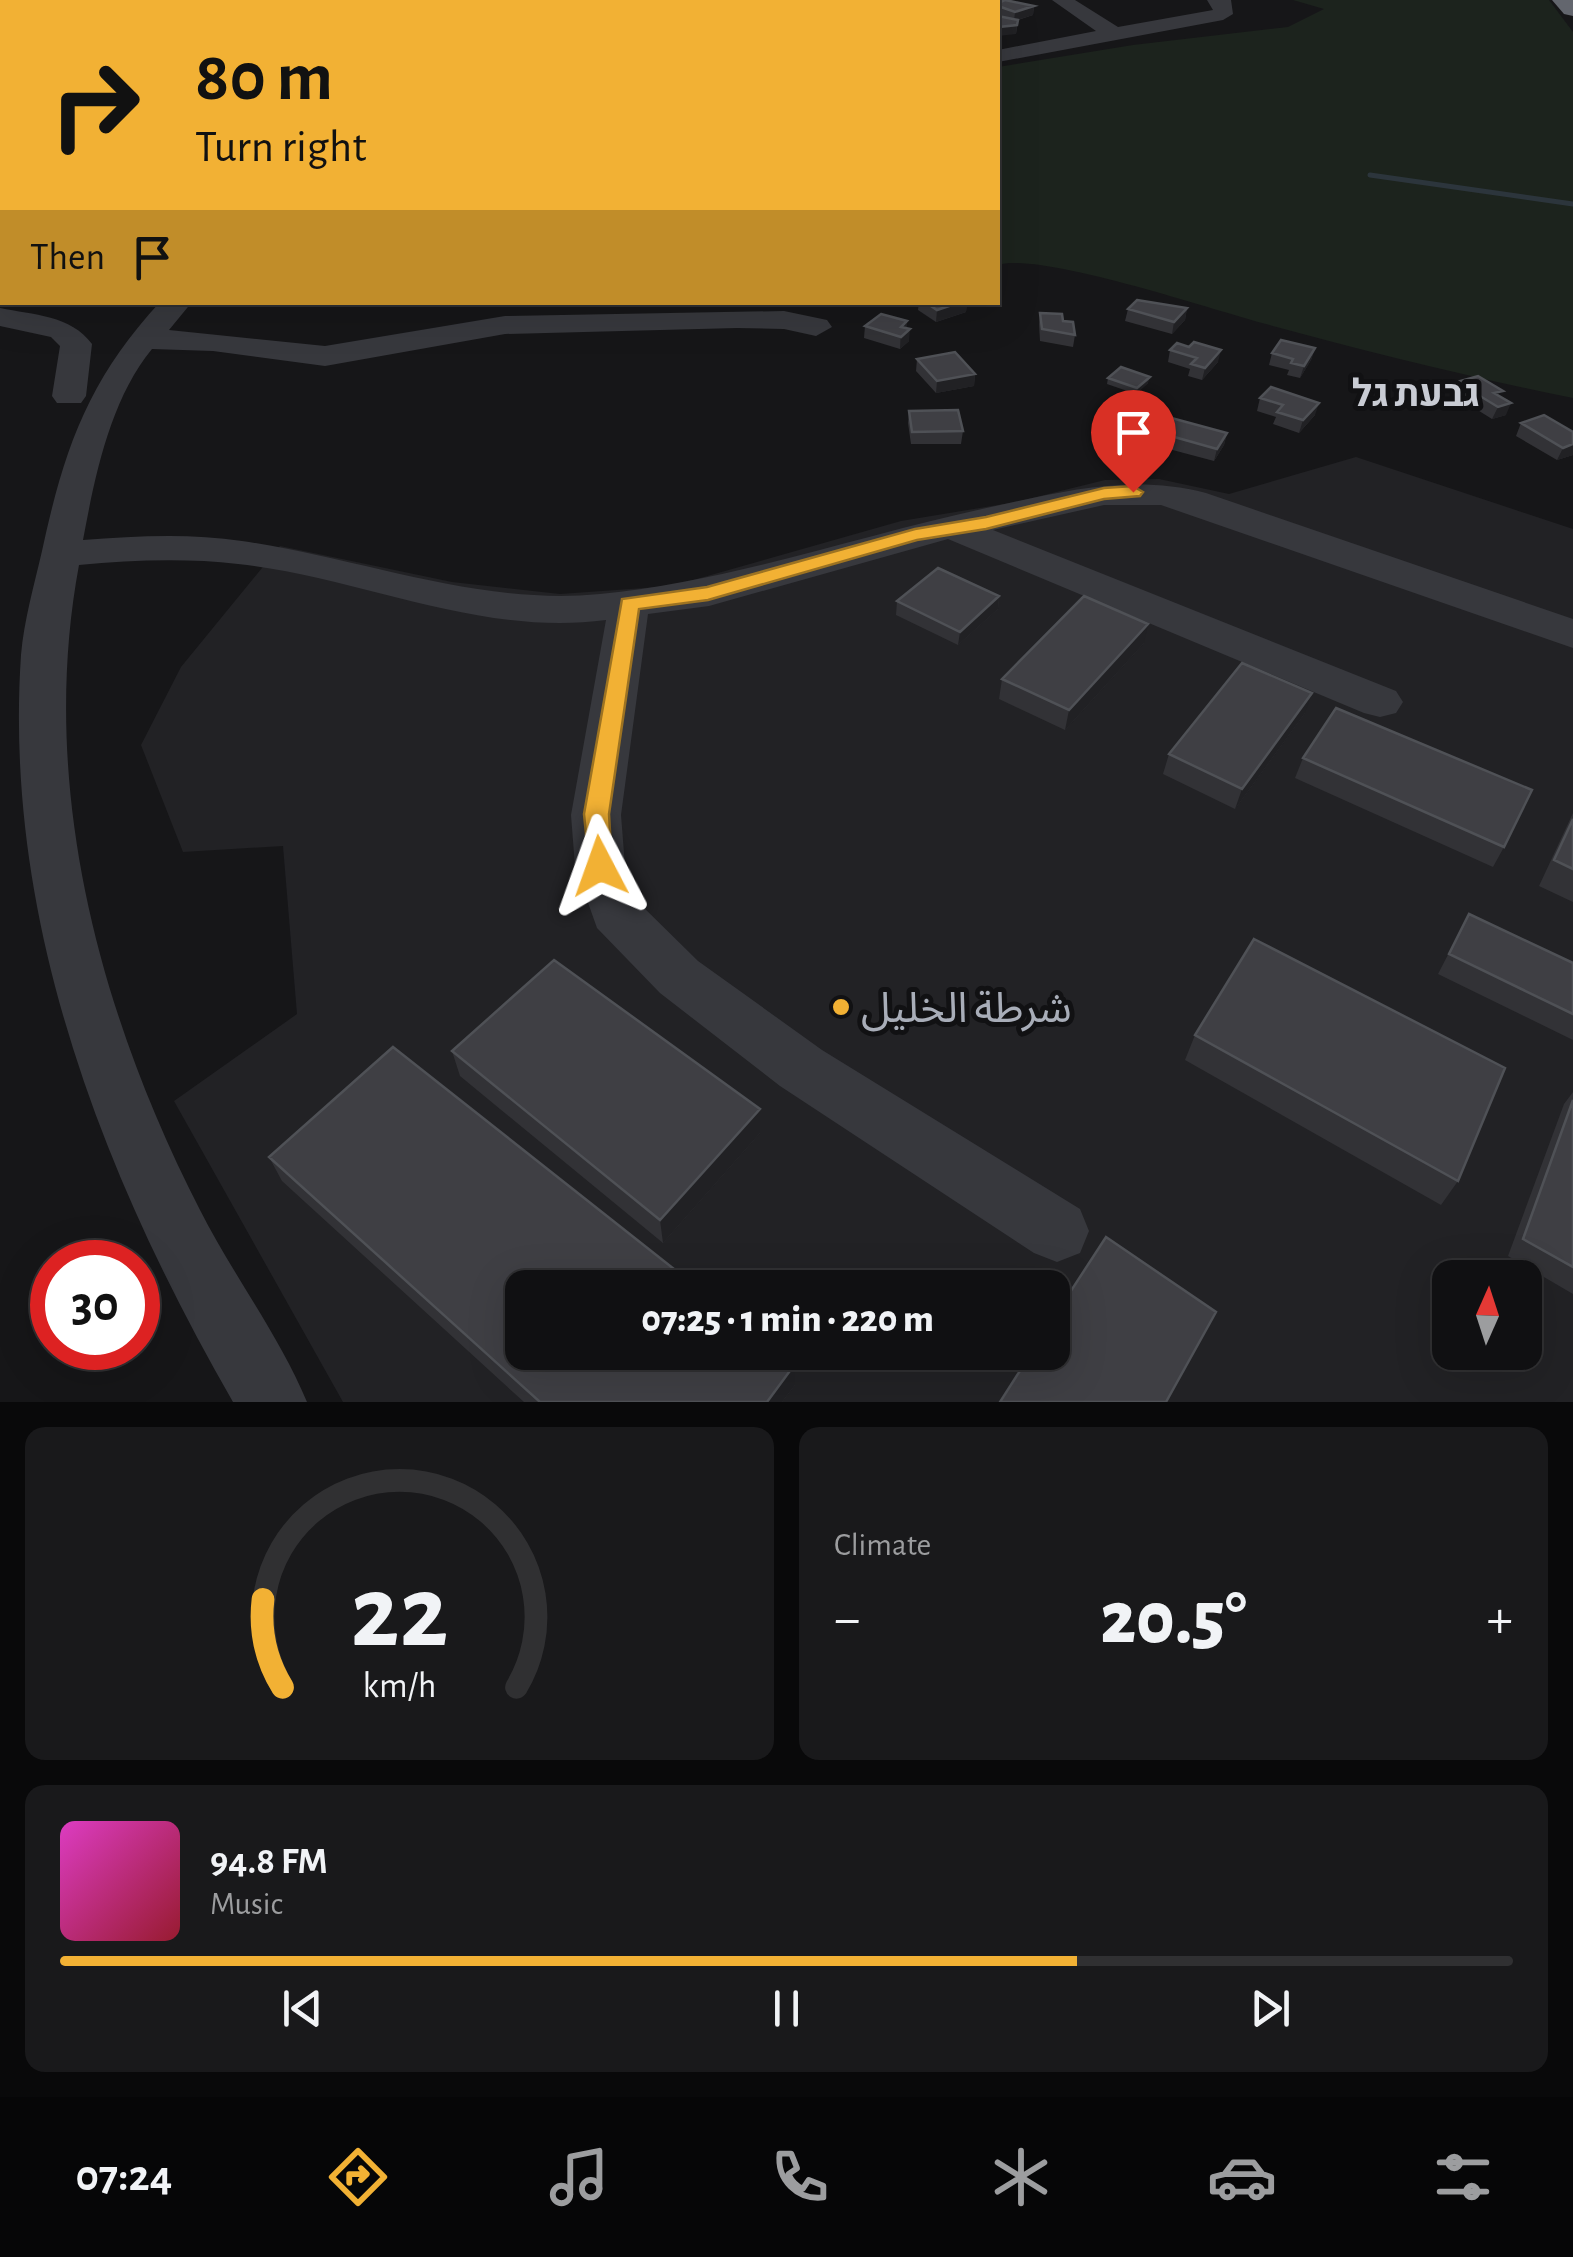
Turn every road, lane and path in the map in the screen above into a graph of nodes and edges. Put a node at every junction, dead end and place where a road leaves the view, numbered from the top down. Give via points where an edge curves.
1 (1062, 0) edge
2 (1217, 0) edge
3 (1564, 0) edge
4 (1573, 9) edge
5 (1113, 34) junction
6 (1000, 56) edge
7 (174, 305) edge
8 (785, 311) edge
9 (0, 317) edge
10 (816, 327) dead end
11 (144, 339) junction
12 (69, 396) dead end
13 (952, 527) junction
14 (61, 554) junction
15 (629, 604) junction
16 (1573, 634) edge
17 (1380, 702) dead end
18 (1056, 1231) dead end
19 (272, 1402) edge

1 - 5 street
2 - 5 street via 1223,14
3 - 4 highway
5 - 6 street
7 - 11 street
8 - 10 street
8 - 11 street via 506,325 325,356
9 - 12 street via 62,330 76,344
11 - 14 street via 120,370 103,411
13 - 15 street via 708,593
13 - 16 street via 1104,494 1161,494
13 - 17 street
14 - 15 street via 139,548 240,552 481,604
14 - 19 street via 43,654 42,757 57,880 84,994 128,1122 223,1324
15 - 18 street via 596,814 600,866 616,914 679,977 800,1068

